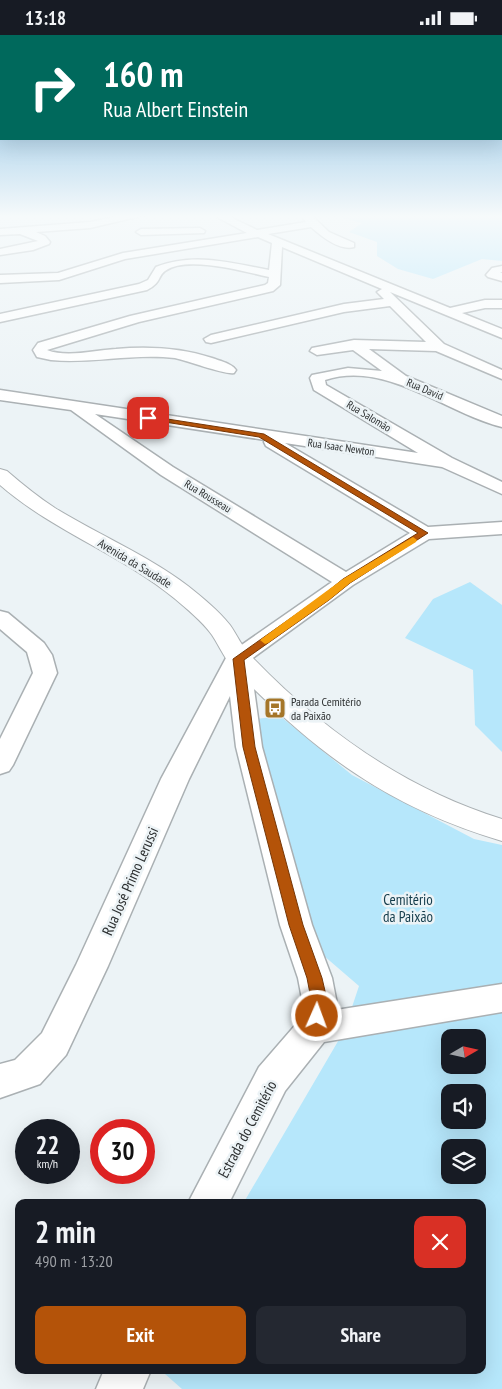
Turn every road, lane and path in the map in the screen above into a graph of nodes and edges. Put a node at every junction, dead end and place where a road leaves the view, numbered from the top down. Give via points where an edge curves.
1 (16, 278) edge
2 (155, 278) edge
3 (275, 278) edge
4 (367, 278) joint
5 (0, 279) edge
6 (477, 293) dead end
7 (18, 301) dead end
8 (73, 302) junction
9 (394, 303) junction
10 (502, 303) edge
11 (449, 311) junction
12 (0, 318) edge
13 (502, 333) edge
14 (211, 339) dead end
15 (354, 344) junction
16 (439, 347) junction
17 (317, 351) dead end
18 (229, 370) dead end
19 (502, 375) edge
20 (401, 379) junction
21 (0, 395) edge
22 (73, 406) junction
23 (502, 422) edge
24 (261, 435) junction
25 (446, 462) junction
26 (0, 475) edge
27 (502, 489) edge
28 (502, 528) edge
29 (424, 533) junction
30 (346, 581) junction
31 (0, 617) edge
32 (238, 659) junction
33 (0, 765) edge
34 (502, 830) edge
35 (502, 998) edge
36 (314, 1029) junction
37 (0, 1081) edge
38 (210, 1199) edge
39 (126, 1374) edge
40 (119, 1389) edge

1 - 5 street
2 - 8 street via 143,287
3 - 18 street via 274,285 269,288 135,319 43,346 40,350 66,357 138,353 188,357
4 - 9 street
4 - 11 street
6 - 10 street
7 - 8 street
8 - 12 street
9 - 14 street via 344,308
9 - 16 street
10 - 11 street
11 - 13 street
15 - 16 street
15 - 17 street
15 - 20 street, Rua David
16 - 19 street
20 - 23 street, Rua David
20 - 25 street, Rua Salomão via 344,371 317,378 319,387
21 - 22 street, Rua Isaac Newton
22 - 24 street, Rua Isaac Newton
22 - 30 street, Rua Rousseau via 167,471
24 - 25 street, Rua Isaac Newton
24 - 29 street
25 - 27 street, Rua Salomão
26 - 32 main road, Avenida da Saudade via 54,516 150,569 182,592 218,626
28 - 29 street
29 - 30 street
30 - 32 street
31 - 33 street via 40,651 45,660 45,673
32 - 34 main road, Avenida da Saudade via 287,706 366,769 424,803
32 - 36 street, Estrada do Cemitério via 249,747 320,1004
32 - 37 street, Rua José Primo Lerussi via 174,779 92,966 54,1043 27,1072
35 - 36 street
36 - 38 street, Estrada do Cemitério via 272,1079
39 - 40 street

